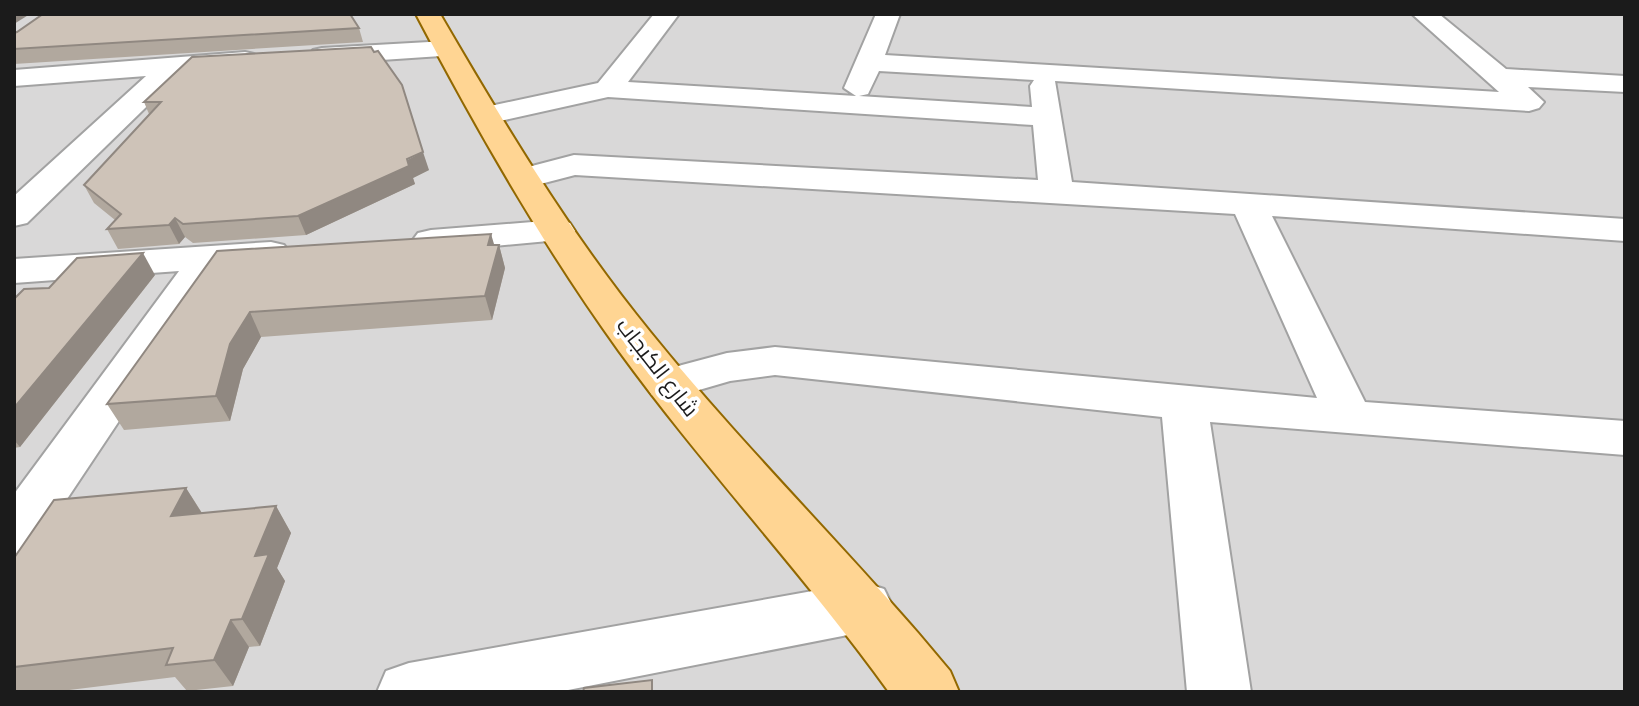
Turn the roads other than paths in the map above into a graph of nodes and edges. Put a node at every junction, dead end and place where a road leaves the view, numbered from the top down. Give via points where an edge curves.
1 (667, 14) edge
2 (888, 14) edge
3 (1424, 14) edge
4 (437, 32) edge
5 (303, 57) edge
6 (271, 58) edge
7 (869, 62) junction
8 (176, 63) junction
9 (1043, 74) junction
10 (1501, 77) junction
11 (14, 78) edge
12 (1625, 84) edge
13 (608, 89) junction
14 (850, 105) junction
15 (487, 115) junction
16 (1047, 117) junction
17 (525, 178) junction
18 (1056, 191) junction
19 (1249, 206) junction
20 (14, 215) edge
21 (1625, 230) edge
22 (557, 231) junction
23 (399, 243) edge
24 (304, 250) edge
25 (209, 257) junction
26 (14, 271) edge
27 (668, 384) junction
28 (1184, 404) junction
29 (1348, 415) junction
30 (1625, 438) edge
31 (14, 535) edge
32 (863, 607) junction
33 (409, 692) edge
34 (927, 692) edge
35 (1219, 692) edge

1 - 13 street
2 - 7 street
3 - 10 street
4 - 5 street
4 - 15 main road, شارع الكبجاب
6 - 8 street
7 - 9 street
7 - 14 street
8 - 11 street
8 - 20 street
9 - 10 street via 1529,102
9 - 16 street
10 - 12 street
13 - 14 street
13 - 15 street
14 - 16 street
15 - 17 main road, شارع الكبجاب
16 - 18 street
17 - 18 street via 574,165
17 - 22 main road, شارع الكبجاب
18 - 19 street
19 - 21 street
19 - 29 street
22 - 23 street
22 - 27 main road, شارع الكبجاب
24 - 25 street
25 - 26 street
25 - 31 street
27 - 28 street via 727,367 775,361
27 - 32 main road, شارع الكبجاب
28 - 29 street
28 - 35 street
29 - 30 street
32 - 33 street
32 - 34 main road, شارع الكبجاب

